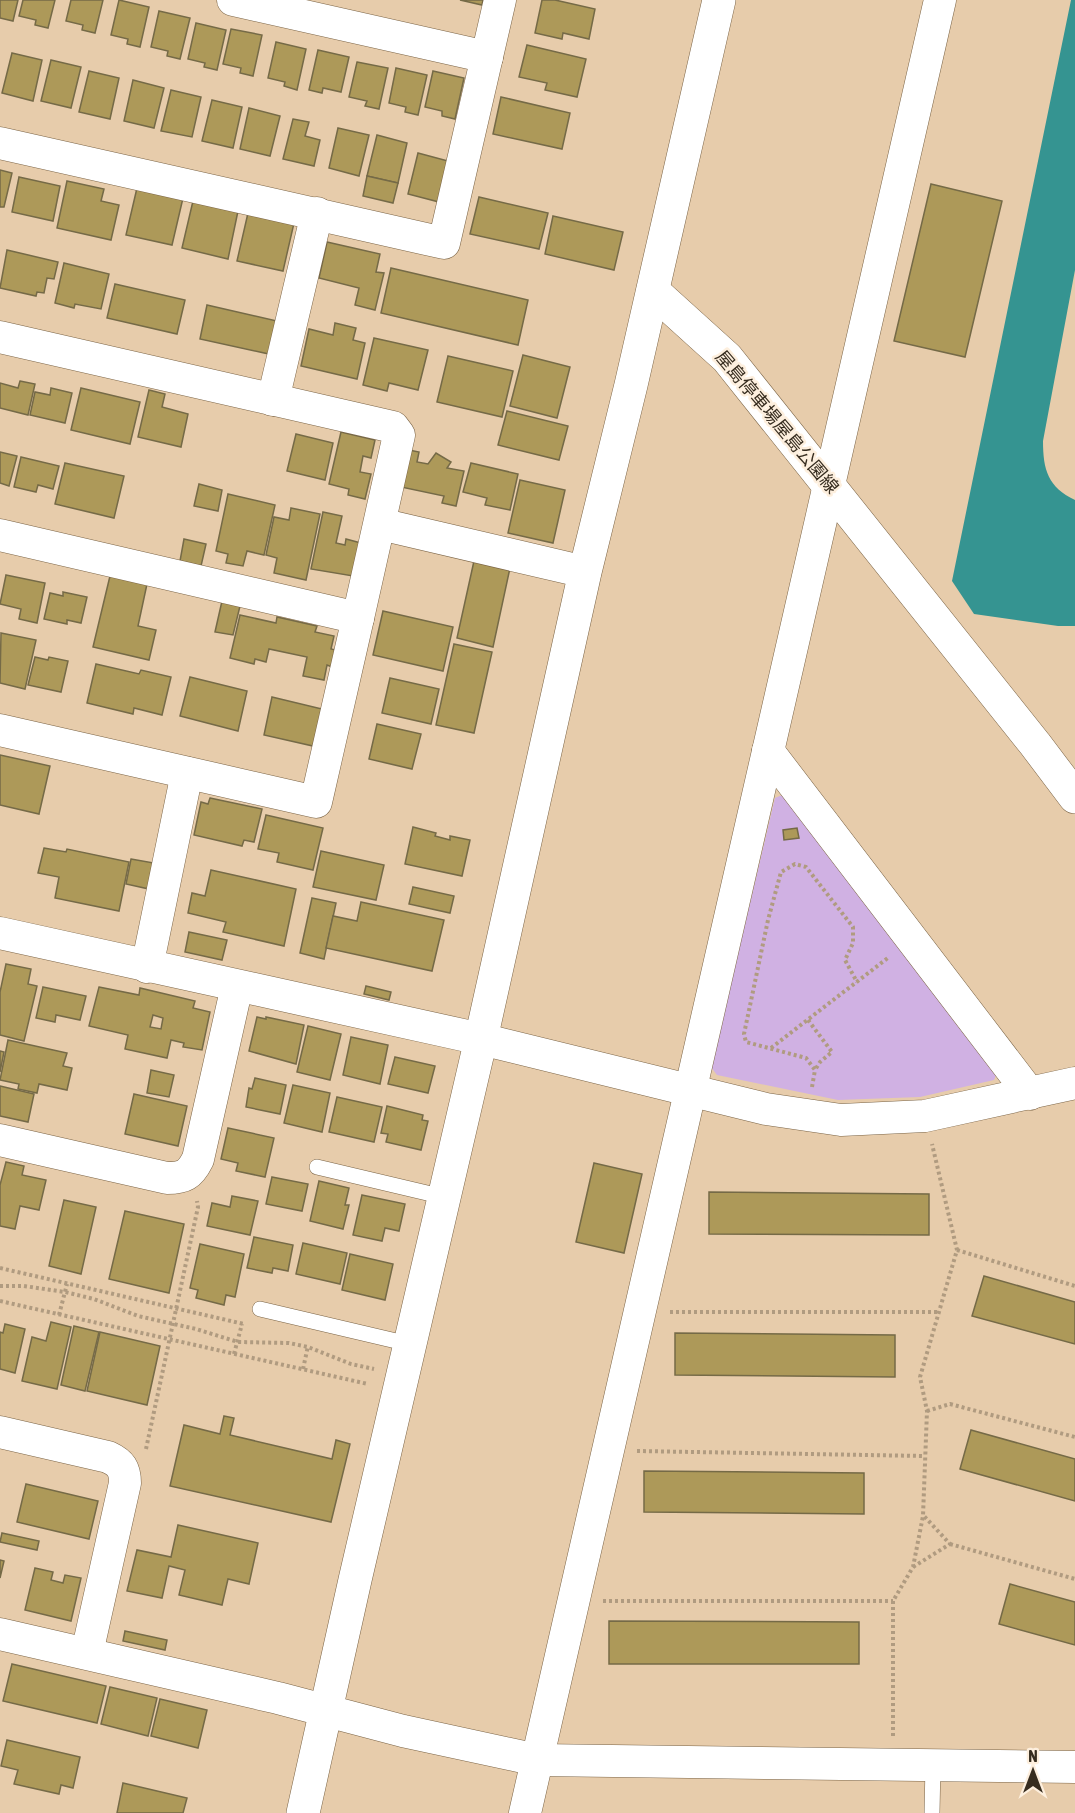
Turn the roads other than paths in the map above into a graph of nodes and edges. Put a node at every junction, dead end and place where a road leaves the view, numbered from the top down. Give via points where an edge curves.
1 (233, 0) edge
2 (500, 0) edge
3 (719, 0) edge
4 (940, 0) edge
5 (487, 57) junction
6 (0, 143) edge
7 (316, 213) junction
8 (653, 291) junction
9 (0, 337) edge
10 (273, 400) junction
11 (830, 485) junction
12 (380, 524) junction
13 (0, 535) edge
14 (585, 572) junction
15 (358, 618) junction
16 (0, 730) edge
17 (768, 752) junction
18 (187, 773) junction
19 (1075, 797) edge
20 (0, 933) edge
21 (147, 967) junction
22 (237, 986) junction
23 (481, 1039) junction
24 (1075, 1083) edge
25 (690, 1091) junction
26 (1030, 1094) junction
27 (0, 1140) edge
28 (316, 1167) dead end
29 (444, 1197) junction
30 (260, 1309) dead end
31 (409, 1344) junction
32 (0, 1432) edge
33 (0, 1634) edge
34 (87, 1653) junction
35 (326, 1710) junction
36 (537, 1760) junction
37 (933, 1764) junction
38 (1075, 1767) edge
39 (303, 1813) edge
40 (525, 1813) edge
41 (933, 1813) edge

1 - 5 street
2 - 5 street
3 - 8 street
4 - 11 street
5 - 7 street via 444,243
6 - 7 street
7 - 10 street
8 - 11 street, 屋島停車場屋島公園線 via 727,358
8 - 14 street
9 - 10 street
10 - 12 street via 393,427 399,435
11 - 17 street
11 - 19 street, 屋島停車場屋島公園線
12 - 14 street
12 - 15 street
13 - 15 street
14 - 23 street
15 - 18 street via 316,802
16 - 18 street
17 - 25 street
17 - 26 street
18 - 21 street
20 - 21 street
21 - 22 street
22 - 23 street
22 - 27 street via 198,1159 187,1176 167,1179
23 - 25 street
23 - 29 street
24 - 26 street
25 - 26 street via 766,1109 841,1120 925,1116
25 - 36 street
28 - 29 lane
29 - 31 street
30 - 31 lane
31 - 35 street
32 - 34 street via 108,1457 122,1466 125,1483
33 - 34 street
34 - 35 street
35 - 36 street
35 - 39 street
36 - 37 street
36 - 40 street
37 - 38 street
37 - 41 lane

